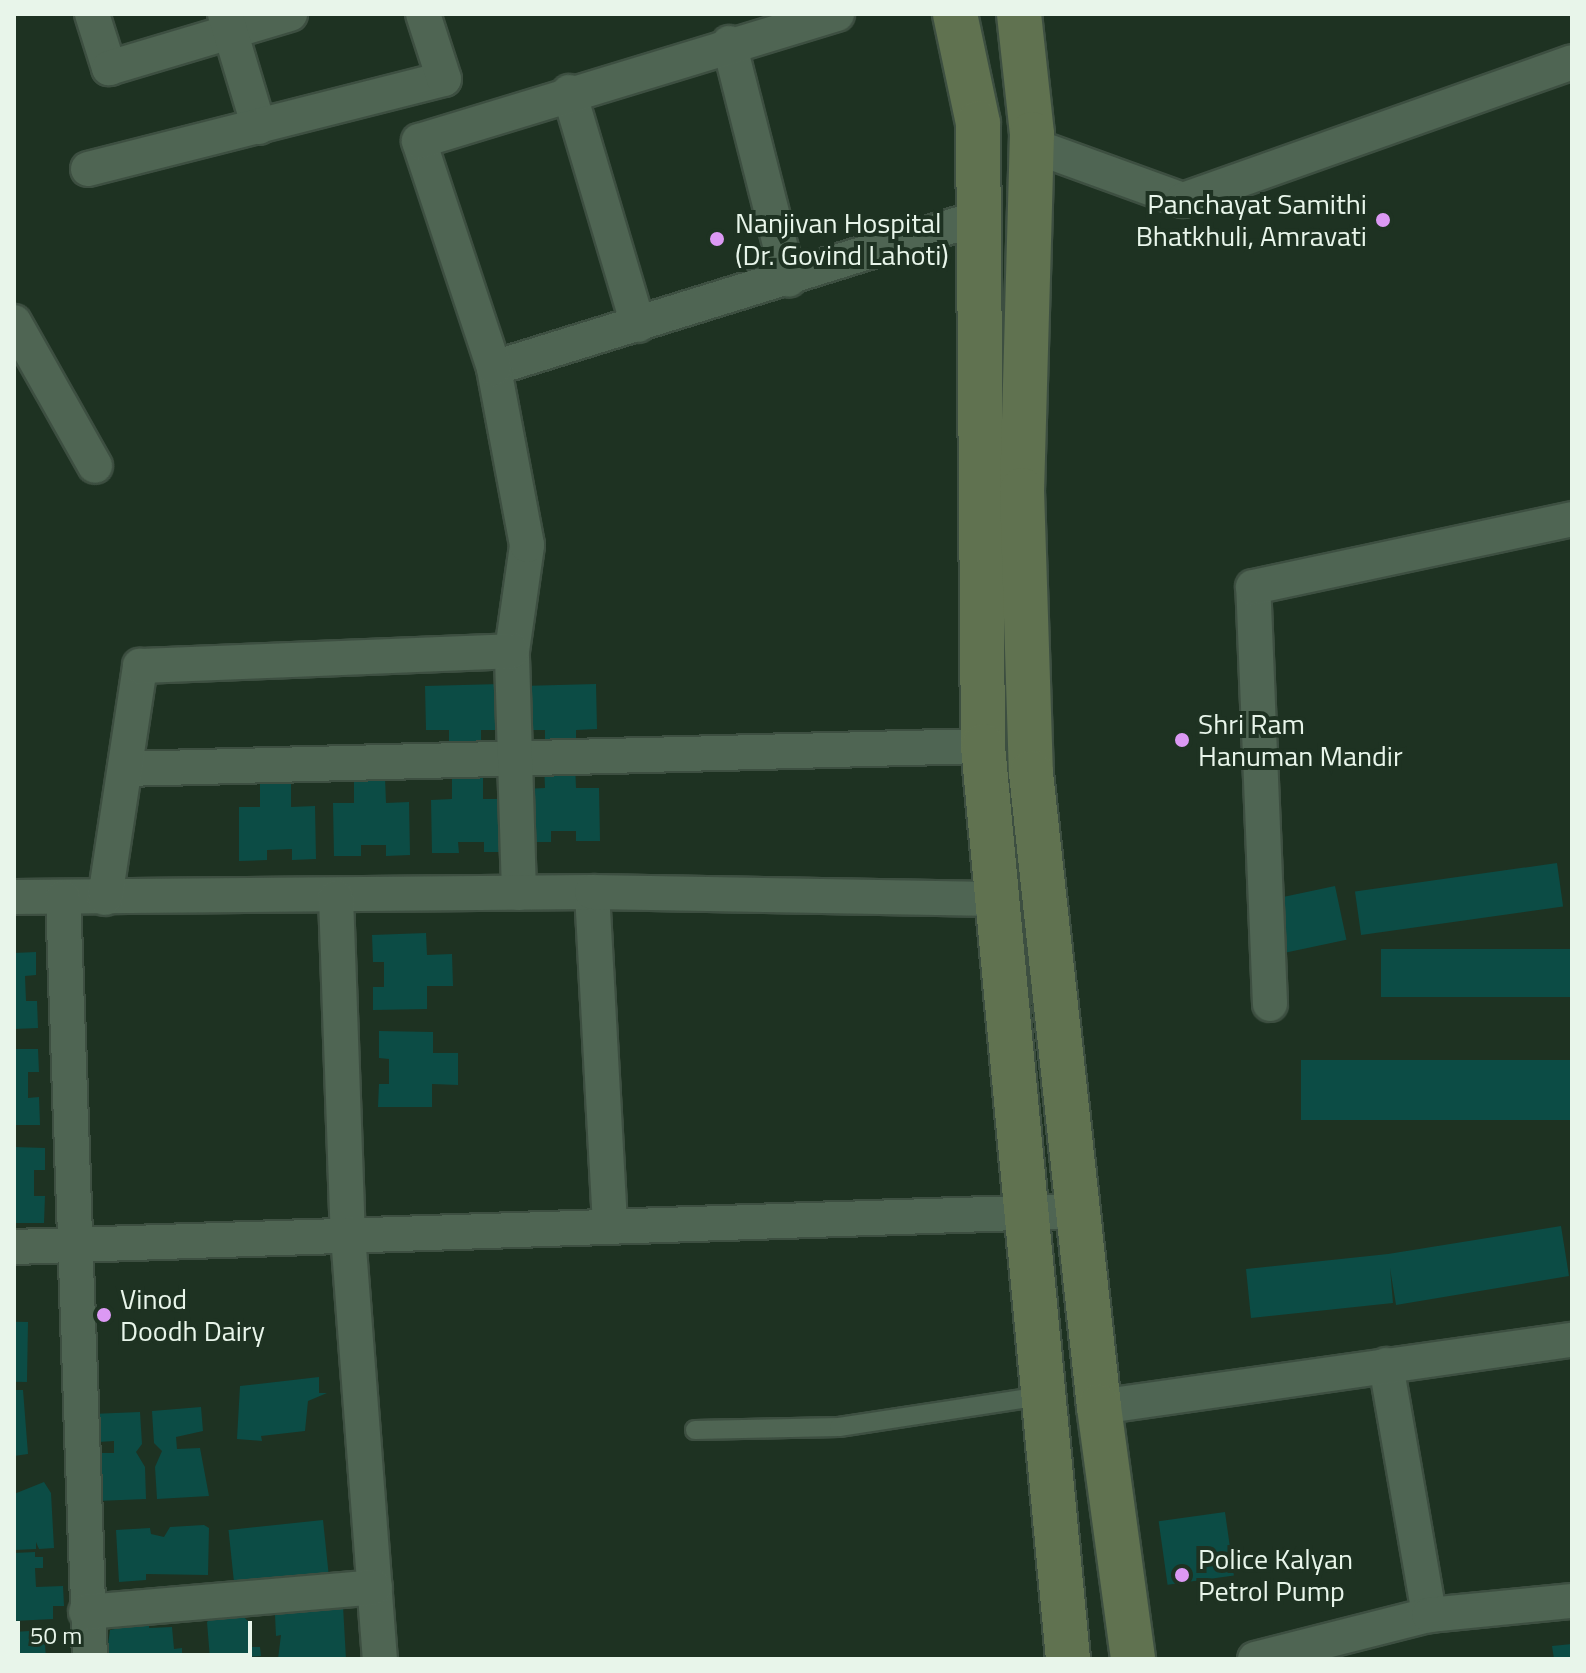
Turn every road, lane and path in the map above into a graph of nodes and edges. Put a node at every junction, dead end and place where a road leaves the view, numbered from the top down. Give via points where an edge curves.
1 (92, 14) edge
2 (290, 14) edge
3 (423, 14) edge
4 (837, 14) edge
5 (955, 14) edge
6 (1019, 14) edge
7 (228, 23) edge
8 (729, 43) junction
9 (1572, 62) edge
10 (569, 92) junction
11 (259, 127) junction
12 (1031, 145) junction
13 (88, 169) dead end
14 (975, 219) junction
15 (789, 280) junction
16 (14, 322) edge
17 (638, 325) junction
18 (494, 368) junction
19 (95, 466) dead end
20 (1572, 519) edge
21 (512, 651) junction
22 (983, 746) junction
23 (515, 759) junction
24 (125, 769) junction
25 (592, 892) junction
26 (519, 893) junction
27 (14, 897) edge
28 (63, 897) junction
29 (336, 897) junction
30 (105, 898) junction
31 (994, 899) junction
32 (1270, 1004) dead end
33 (1078, 1211) junction
34 (1027, 1212) junction
35 (610, 1226) junction
36 (348, 1235) junction
37 (14, 1247) edge
38 (74, 1247) junction
39 (1572, 1340) edge
40 (1386, 1365) junction
41 (1041, 1396) junction
42 (1099, 1407) junction
43 (695, 1430) dead end
44 (375, 1587) junction
45 (1572, 1601) edge
46 (86, 1612) junction
47 (1429, 1615) junction
48 (90, 1659) edge
49 (380, 1659) edge
50 (1068, 1659) edge
51 (1133, 1659) edge
52 (1255, 1659) edge

1 - 7 street via 109,68
2 - 7 street
3 - 11 street via 444,79
4 - 8 street
5 - 14 street via 978,123
6 - 12 street
7 - 11 street
8 - 10 street
8 - 15 street
9 - 12 street via 1183,200
10 - 17 street
10 - 18 street via 419,141
11 - 13 street
12 - 33 street via 1022,490 1031,773
14 - 15 street
14 - 22 street
15 - 17 street
16 - 19 street
17 - 18 street
18 - 21 street via 527,560
20 - 32 street via 1253,587
21 - 23 street
21 - 24 street via 140,666
22 - 23 street
22 - 31 street
23 - 24 street
23 - 26 street
24 - 30 street
25 - 26 street
25 - 31 street
25 - 35 street
26 - 29 street
27 - 28 street
28 - 30 street
28 - 38 street
29 - 30 street
29 - 36 street
31 - 34 street
33 - 34 street
33 - 42 street
34 - 35 street
34 - 41 street
35 - 36 street
36 - 38 street
36 - 44 street
37 - 38 street
38 - 46 street
39 - 40 street
40 - 42 street
40 - 47 street
41 - 43 lane via 839,1427
41 - 50 street
42 - 51 street
44 - 46 street
44 - 49 street
45 - 47 street
46 - 48 street
47 - 52 street

